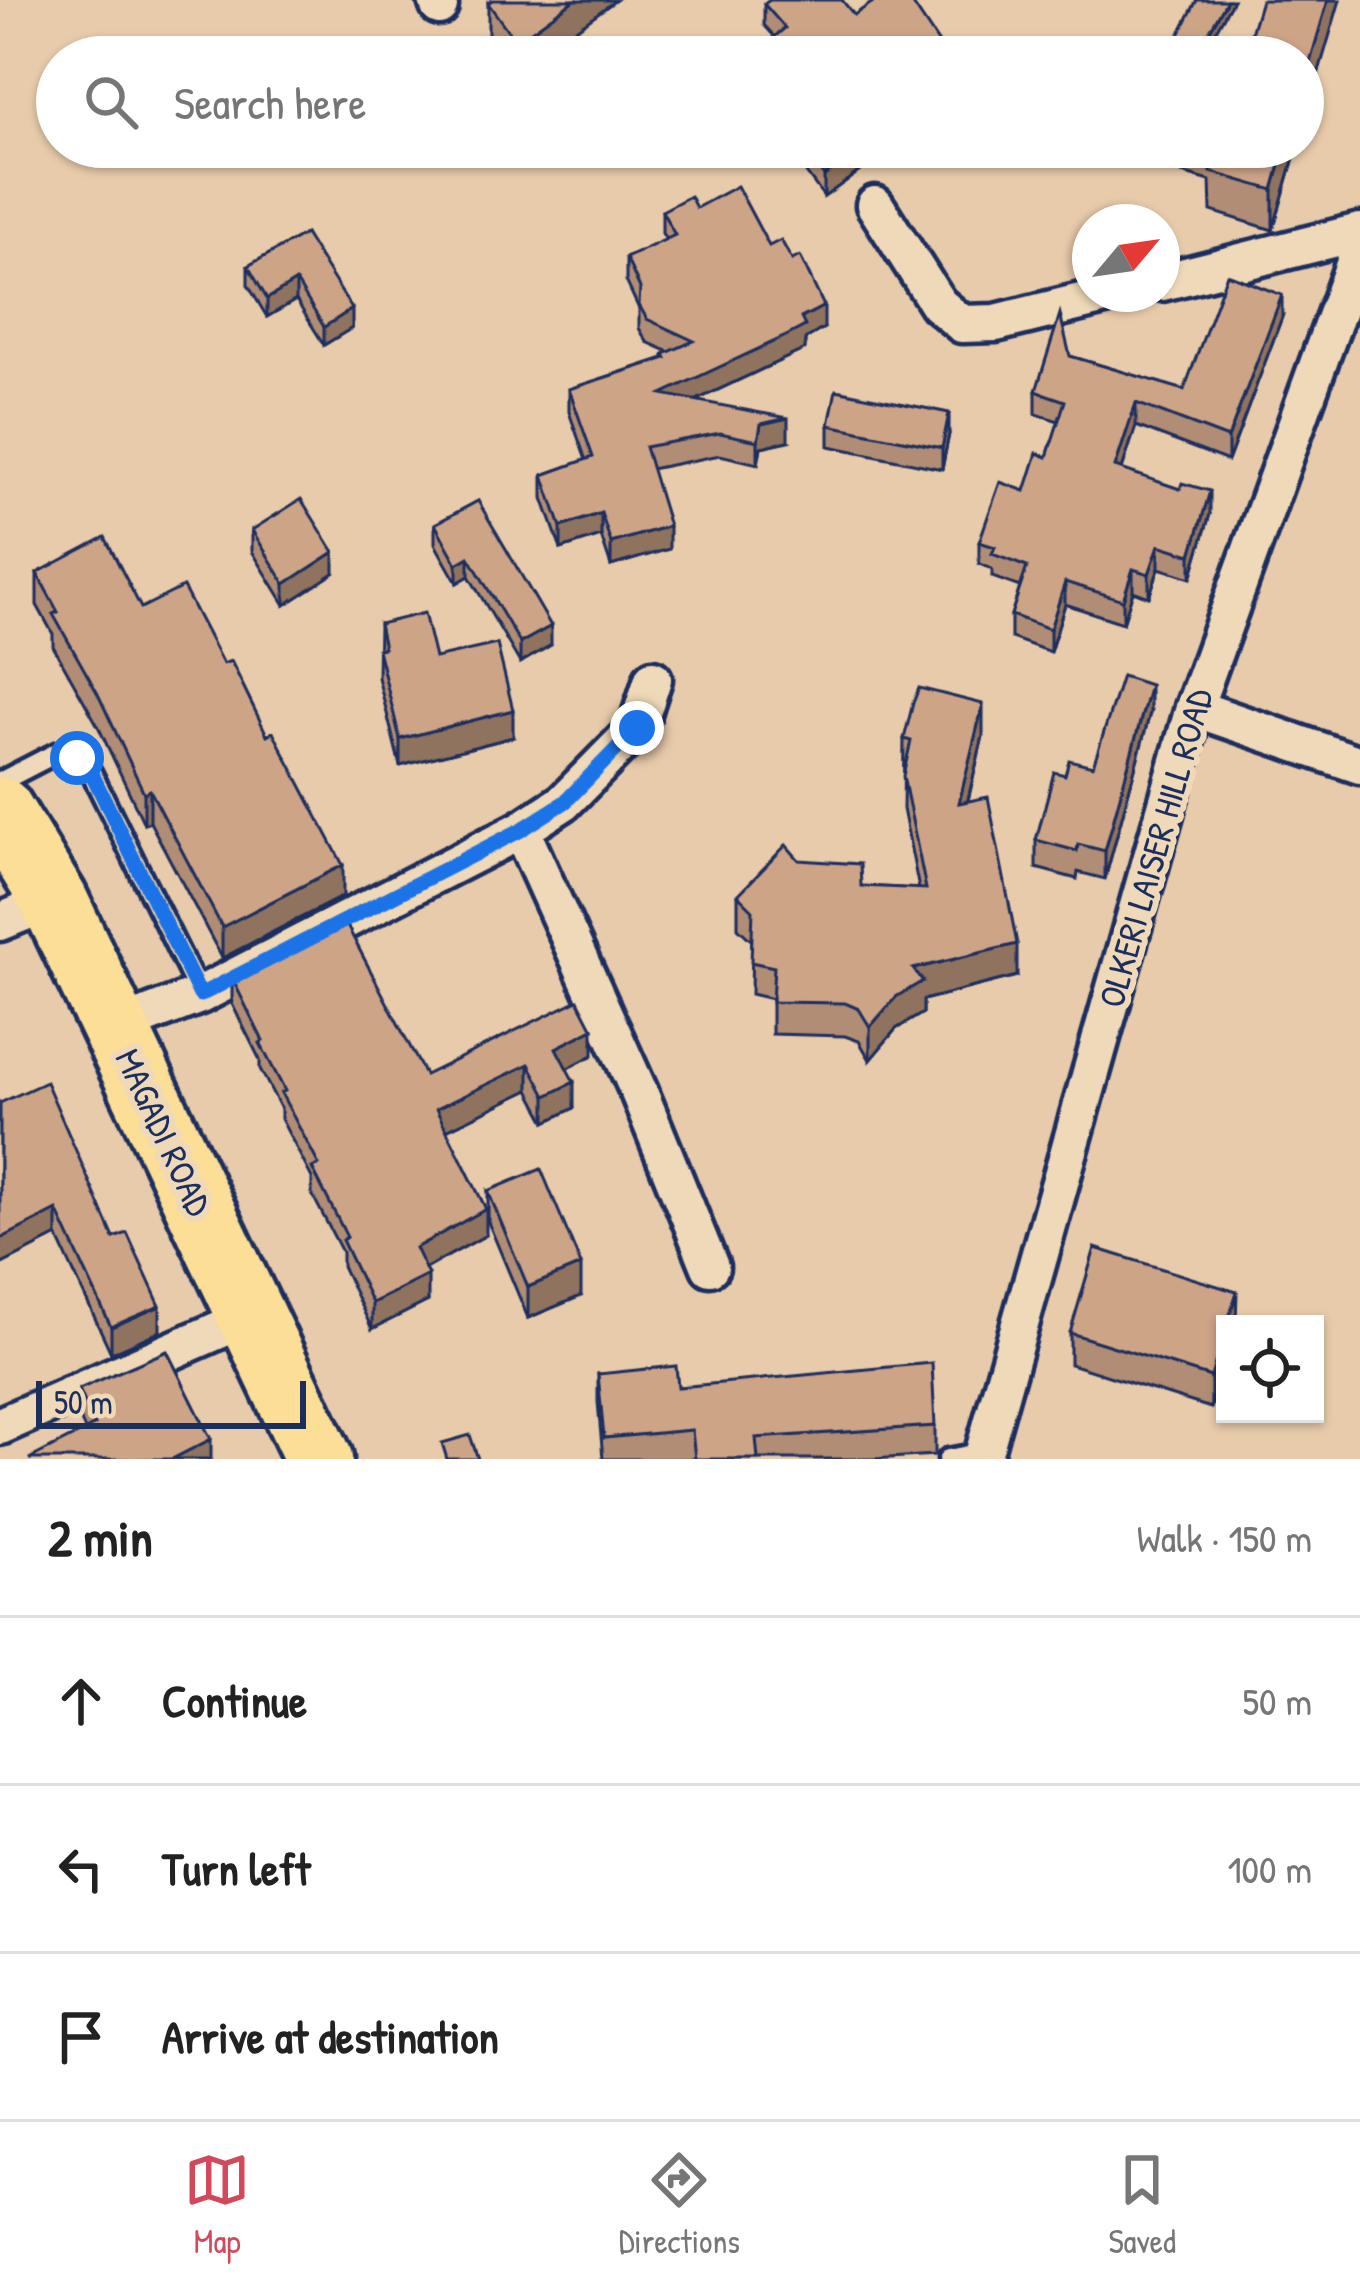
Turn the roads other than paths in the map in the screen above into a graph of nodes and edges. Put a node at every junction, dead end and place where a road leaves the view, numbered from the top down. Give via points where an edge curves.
1 (875, 205) dead end
2 (1360, 232) edge
3 (1360, 248) edge
4 (1180, 277) edge
5 (1072, 304) edge
6 (653, 679) dead end
7 (1194, 708) junction
8 (1360, 765) edge
9 (0, 782) edge
10 (0, 811) edge
11 (521, 830) junction
12 (27, 911) edge
13 (200, 995) junction
14 (114, 1028) junction
15 (710, 1267) dead end
16 (251, 1316) junction
17 (0, 1426) edge
18 (971, 1457) edge
19 (319, 1459) edge

1 - 5 street via 938,304 962,324
2 - 4 street
3 - 7 street, OLKERI LAISER HILL ROAD
6 - 11 street via 637,728 565,802
7 - 8 street
7 - 18 street, OLKERI LAISER HILL ROAD
9 - 13 lane via 58,752 91,772
10 - 12 highway, MAGADI ROAD
11 - 13 street
11 - 15 street
12 - 14 highway, MAGADI ROAD
13 - 14 street
14 - 16 highway, MAGADI ROAD
16 - 17 street
16 - 19 highway, MAGADI ROAD

